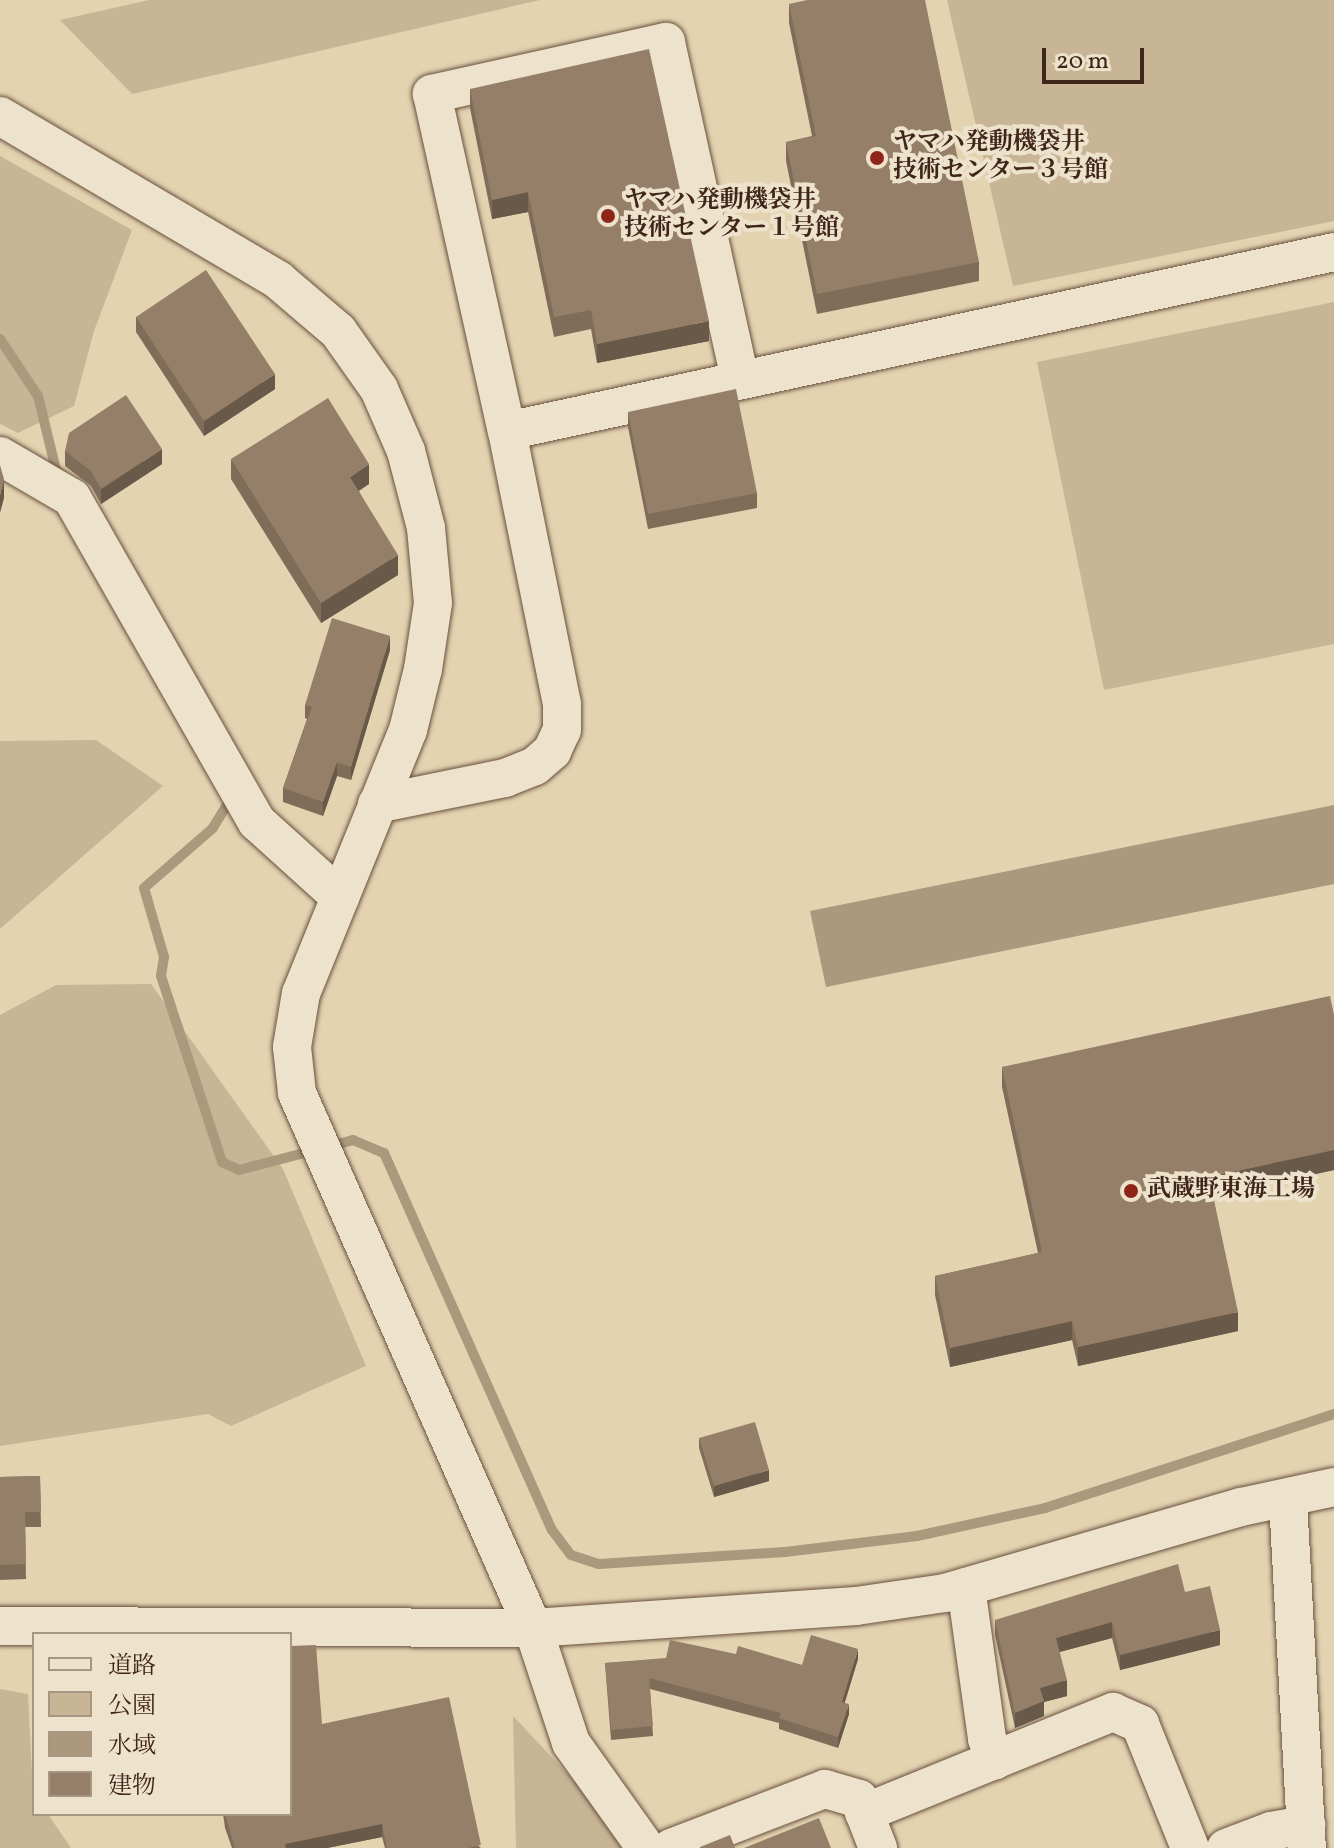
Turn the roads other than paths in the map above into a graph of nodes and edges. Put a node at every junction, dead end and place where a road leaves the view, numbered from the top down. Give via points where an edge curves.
1 (0, 116) edge
2 (1334, 252) edge
3 (740, 379) junction
4 (507, 431) junction
5 (0, 456) edge
6 (377, 804) junction
7 (340, 897) junction
8 (1334, 1487) edge
9 (1288, 1500) junction
10 (966, 1587) junction
11 (0, 1626) edge
12 (533, 1628) junction
13 (995, 1761) junction
14 (864, 1813) junction
15 (1306, 1837) edge
16 (646, 1848) edge
17 (671, 1848) edge
18 (878, 1848) edge
19 (1190, 1848) edge
20 (1226, 1848) edge

1 - 6 street via 278,280 338,331 379,389 406,451 426,528 433,603 408,730
2 - 3 street
3 - 4 street
3 - 4 street via 666,42 651,45 432,94
4 - 6 street via 562,704 562,730 552,751 535,766 505,778
5 - 7 street via 72,498 257,822
6 - 7 street
7 - 12 street via 301,993 292,1047 297,1093
8 - 9 street
9 - 10 street via 1241,1507
9 - 15 street
10 - 12 street via 856,1606
10 - 13 street via 987,1739
11 - 12 street
12 - 16 street via 571,1743
13 - 14 street
13 - 19 street via 1113,1712 1128,1715 1140,1724
14 - 17 street via 859,1799 825,1789
14 - 18 street
15 - 20 street via 1271,1831

